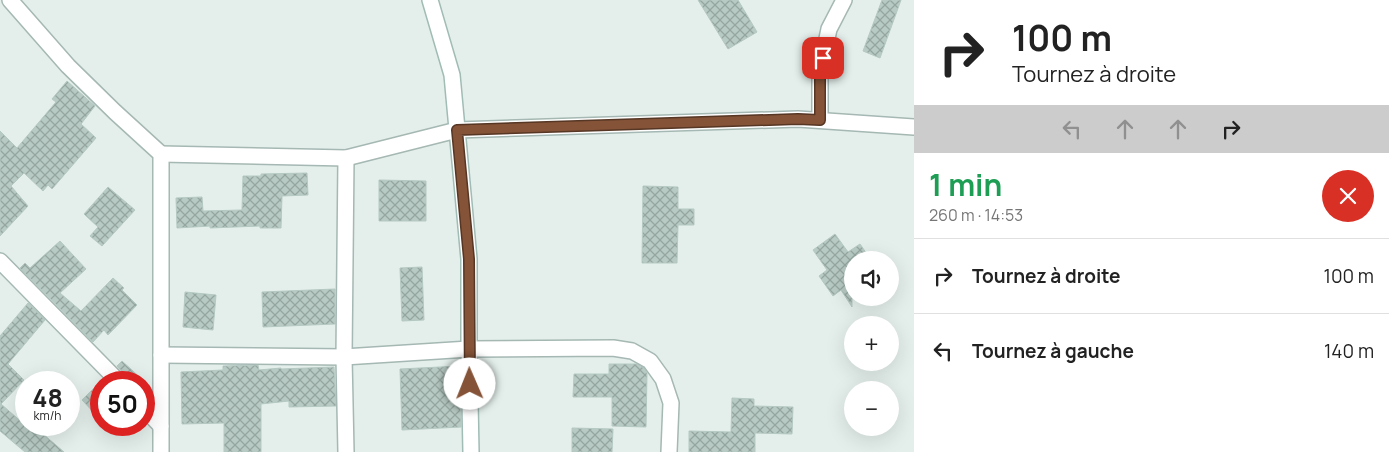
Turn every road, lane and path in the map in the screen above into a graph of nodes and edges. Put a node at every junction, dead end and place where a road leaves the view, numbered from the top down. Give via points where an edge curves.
1 (10, 0) edge
2 (430, 0) edge
3 (844, 0) edge
4 (820, 120) junction
5 (914, 127) edge
6 (457, 130) junction
7 (161, 154) junction
8 (346, 158) junction
9 (0, 261) edge
10 (469, 349) junction
11 (161, 354) junction
12 (344, 357) junction
13 (108, 371) edge
14 (155, 420) edge
15 (161, 426) junction
16 (161, 452) edge
17 (346, 452) edge
18 (471, 452) edge
19 (669, 452) edge

1 - 7 street via 68,66
2 - 6 street via 452,75
3 - 4 street via 829,29 820,72
4 - 5 street
4 - 6 street
6 - 8 street
6 - 10 street via 469,259
7 - 8 street
7 - 11 street
8 - 12 street
9 - 13 street
10 - 12 street
10 - 18 street
10 - 19 street via 613,348 632,351 650,360 663,379 671,403
11 - 12 street
11 - 15 street
12 - 17 street
14 - 15 street
15 - 16 street

